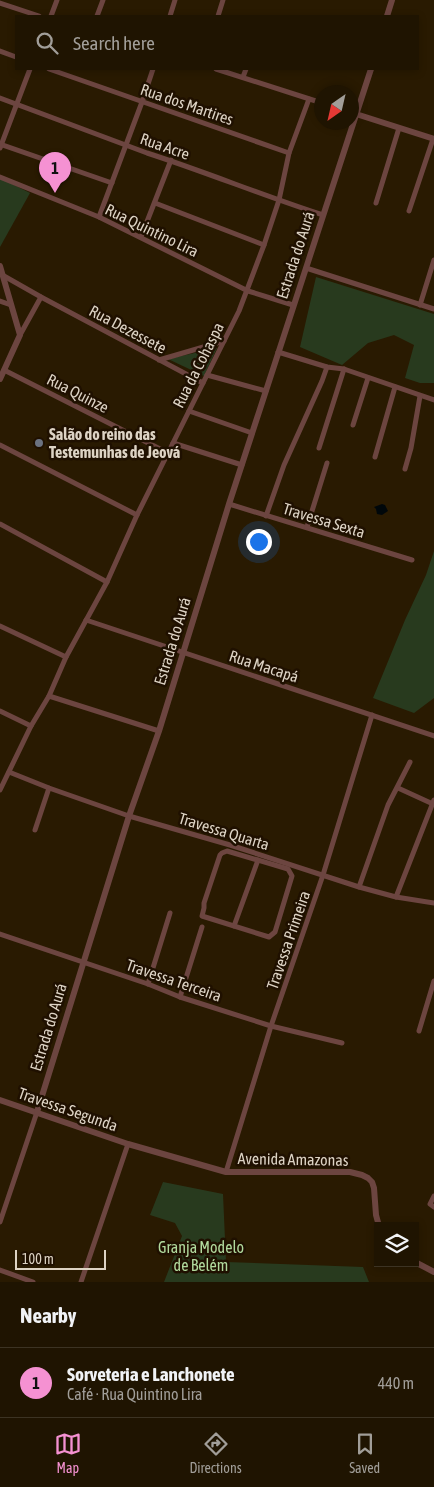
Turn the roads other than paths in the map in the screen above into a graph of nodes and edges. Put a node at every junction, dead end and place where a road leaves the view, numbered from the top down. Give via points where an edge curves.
1 (12, 0) edge
2 (57, 0) edge
3 (103, 0) edge
4 (175, 0) edge
5 (223, 0) edge
6 (392, 0) edge
7 (0, 3) edge
8 (10, 6) junction
9 (36, 15) edge
10 (51, 15) edge
11 (97, 15) edge
12 (170, 15) edge
13 (218, 15) edge
14 (387, 15) edge
15 (0, 51) edge
16 (15, 57) edge
17 (30, 70) edge
18 (52, 70) edge
19 (153, 70) edge
20 (219, 70) edge
21 (246, 70) edge
22 (371, 70) edge
23 (243, 77) junction
24 (0, 98) edge
25 (309, 99) junction
26 (359, 100) edge
27 (314, 101) edge
28 (142, 102) junction
29 (17, 104) junction
30 (359, 115) edge
31 (399, 128) junction
32 (349, 130) edge
33 (434, 139) edge
34 (126, 145) junction
35 (0, 146) edge
36 (289, 153) junction
37 (171, 160) junction
38 (0, 177) edge
39 (112, 183) junction
40 (278, 200) junction
41 (155, 203) junction
42 (376, 204) dead end
43 (409, 211) dead end
44 (323, 215) junction
45 (99, 217) junction
46 (141, 237) junction
47 (264, 245) junction
48 (434, 260) edge
49 (0, 266) edge
50 (306, 268) junction
51 (4, 276) junction
52 (248, 291) junction
53 (41, 297) junction
54 (0, 301) edge
55 (11, 305) junction
56 (293, 305) junction
57 (420, 305) junction
58 (434, 309) edge
59 (20, 335) junction
60 (224, 341) junction
61 (278, 352) junction
62 (159, 360) junction
63 (327, 367) junction
64 (344, 369) junction
65 (4, 370) junction
66 (207, 374) junction
67 (368, 378) junction
68 (0, 379) edge
69 (203, 383) junction
70 (395, 387) junction
71 (266, 391) junction
72 (420, 396) junction
73 (434, 400) edge
74 (189, 411) junction
75 (354, 425) dead end
76 (252, 433) junction
77 (173, 443) junction
78 (0, 445) edge
79 (319, 448) dead end
80 (168, 453) junction
81 (375, 458) dead end
82 (327, 463) dead end
83 (242, 465) junction
84 (405, 469) dead end
85 (229, 504) junction
86 (137, 515) junction
87 (266, 516) junction
88 (0, 524) edge
89 (307, 527) junction
90 (412, 560) dead end
91 (107, 582) junction
92 (86, 620) junction
93 (0, 626) edge
94 (183, 652) junction
95 (66, 657) junction
96 (49, 696) junction
97 (0, 711) edge
98 (372, 715) junction
99 (31, 726) junction
100 (159, 731) junction
101 (434, 736) edge
102 (410, 762) dead end
103 (9, 772) junction
104 (49, 788) junction
105 (398, 788) junction
106 (0, 790) edge
107 (433, 802) edge
108 (129, 816) junction
109 (35, 830) dead end
110 (230, 845) junction
111 (227, 850) junction
112 (258, 860) junction
113 (323, 875) junction
114 (359, 887) junction
115 (396, 897) junction
116 (434, 903) edge
117 (170, 913) dead end
118 (234, 926) junction
119 (202, 927) dead end
120 (0, 934) edge
121 (82, 962) junction
122 (434, 981) edge
123 (148, 984) junction
124 (180, 996) junction
125 (271, 1026) junction
126 (419, 1031) dead end
127 (342, 1043) dead end
128 (0, 1100) edge
129 (37, 1112) junction
130 (128, 1144) junction
131 (226, 1172) junction
132 (434, 1196) edge
133 (434, 1207) edge
134 (2, 1211) edge
135 (0, 1222) edge
136 (378, 1222) edge
137 (419, 1264) edge
138 (0, 1270) edge
139 (434, 1272) edge
140 (33, 1282) edge
141 (81, 1282) edge

1 - 8 street
2 - 10 street
3 - 11 street
4 - 12 street
5 - 13 street
6 - 14 street
7 - 8 street
8 - 9 street
15 - 16 street
17 - 29 street
18 - 28 street, Rua dos Martires
19 - 28 street
20 - 23 street
21 - 23 street
22 - 26 street, Estrada do Aurá
23 - 25 street via 259,79
24 - 29 street, Rua Acre
25 - 27 street
25 - 36 street, Rua da Cohaspa
28 - 34 street
28 - 36 street, Rua dos Martires
29 - 34 street, Rua Acre
29 - 35 street
30 - 31 street
31 - 33 street
31 - 42 street
32 - 44 street, Estrada do Aurá
33 - 43 street
34 - 37 street, Rua Acre
34 - 39 street
35 - 39 street
36 - 40 street, Rua da Cohaspa
37 - 40 street, Rua Acre
37 - 41 street
38 - 45 street, Rua Quintino Lira
39 - 45 street
40 - 44 street, Rua Acre
40 - 47 street, Rua da Cohaspa
41 - 46 street
41 - 47 street
44 - 50 street, Estrada do Aurá
45 - 46 street, Rua Quintino Lira
46 - 52 street, Rua Quintino Lira
47 - 52 street, Rua da Cohaspa
48 - 57 street
49 - 51 street
50 - 56 street, Estrada do Aurá
50 - 57 street
51 - 53 street, Rua Dezessete
51 - 55 street
52 - 56 street, Rua Quintino Lira
52 - 60 street, Rua da Cohaspa
53 - 59 street
53 - 62 street, Rua Dezessete
54 - 55 street
55 - 59 street
56 - 61 street, Estrada do Aurá
57 - 58 street
59 - 65 street
60 - 62 street
60 - 66 street, Rua da Cohaspa
61 - 63 street
61 - 71 street, Estrada do Aurá
62 - 69 street, Rua Dezessete
63 - 64 street
63 - 87 street via 284,465
64 - 67 street
64 - 79 street
65 - 68 street
65 - 80 street, Rua Quinze
66 - 69 street, Rua da Cohaspa
66 - 71 street
67 - 70 street
67 - 75 street
69 - 74 street, Rua da Cohaspa
70 - 72 street
70 - 81 street
71 - 76 street, Estrada do Aurá
72 - 73 street
72 - 84 street
74 - 76 street
74 - 77 street, Rua da Cohaspa
76 - 83 street, Estrada do Aurá
77 - 80 street, Rua da Cohaspa
77 - 83 street
78 - 86 street
80 - 86 street, Rua da Cohaspa
82 - 89 street
83 - 85 street, Estrada do Aurá
85 - 87 street, Travessa Sexta
85 - 94 street, Estrada do Aurá
86 - 91 street, Rua da Cohaspa
87 - 89 street, Travessa Sexta
88 - 91 street
89 - 90 street, Travessa Sexta
91 - 92 street, Rua da Cohaspa
92 - 94 street, Rua Macapá
92 - 95 street, Rua da Cohaspa
93 - 95 street
94 - 98 street, Rua Macapá
94 - 100 street, Estrada do Aurá
95 - 96 street, Rua da Cohaspa
96 - 99 street, Rua da Cohaspa
96 - 100 street
97 - 99 street
98 - 101 street, Rua Macapá
98 - 113 street, Travessa Primeira
99 - 103 street, Rua da Cohaspa
100 - 108 street, Estrada do Aurá
102 - 105 street
103 - 104 street, Travessa Quarta
103 - 106 street, Rua da Cohaspa
104 - 108 street, Travessa Quarta
104 - 109 street
105 - 107 street
105 - 114 street via 388,805
107 - 115 street
108 - 110 street, Travessa Quarta
108 - 121 street, Estrada do Aurá
110 - 111 street
110 - 113 street, Travessa Quarta
111 - 112 street
111 - 118 street via 220,855 202,916
112 - 118 street
112 - 118 street via 288,869 292,876 275,932 270,937
113 - 114 street, Travessa Quarta
113 - 125 street, Travessa Primeira
114 - 115 street, Travessa Quarta
115 - 116 street, Travessa Quarta
117 - 123 street
119 - 124 street
120 - 121 street, Travessa Terceira
121 - 123 street, Travessa Terceira
121 - 129 street, Estrada do Aurá
122 - 126 street
123 - 124 street, Travessa Terceira
124 - 125 street, Travessa Terceira
125 - 127 street, Travessa Terceira
125 - 131 street, Travessa Primeira
128 - 129 street, Travessa Segunda
129 - 130 street, Travessa Segunda
129 - 134 street, Estrada do Aurá
130 - 131 street, Travessa Segunda
130 - 141 street
131 - 136 street, Avenida Amazonas via 350,1172 362,1175 374,1188
132 - 133 street via 430,1204
134 - 135 street, Estrada do Aurá
137 - 139 street
138 - 140 street

